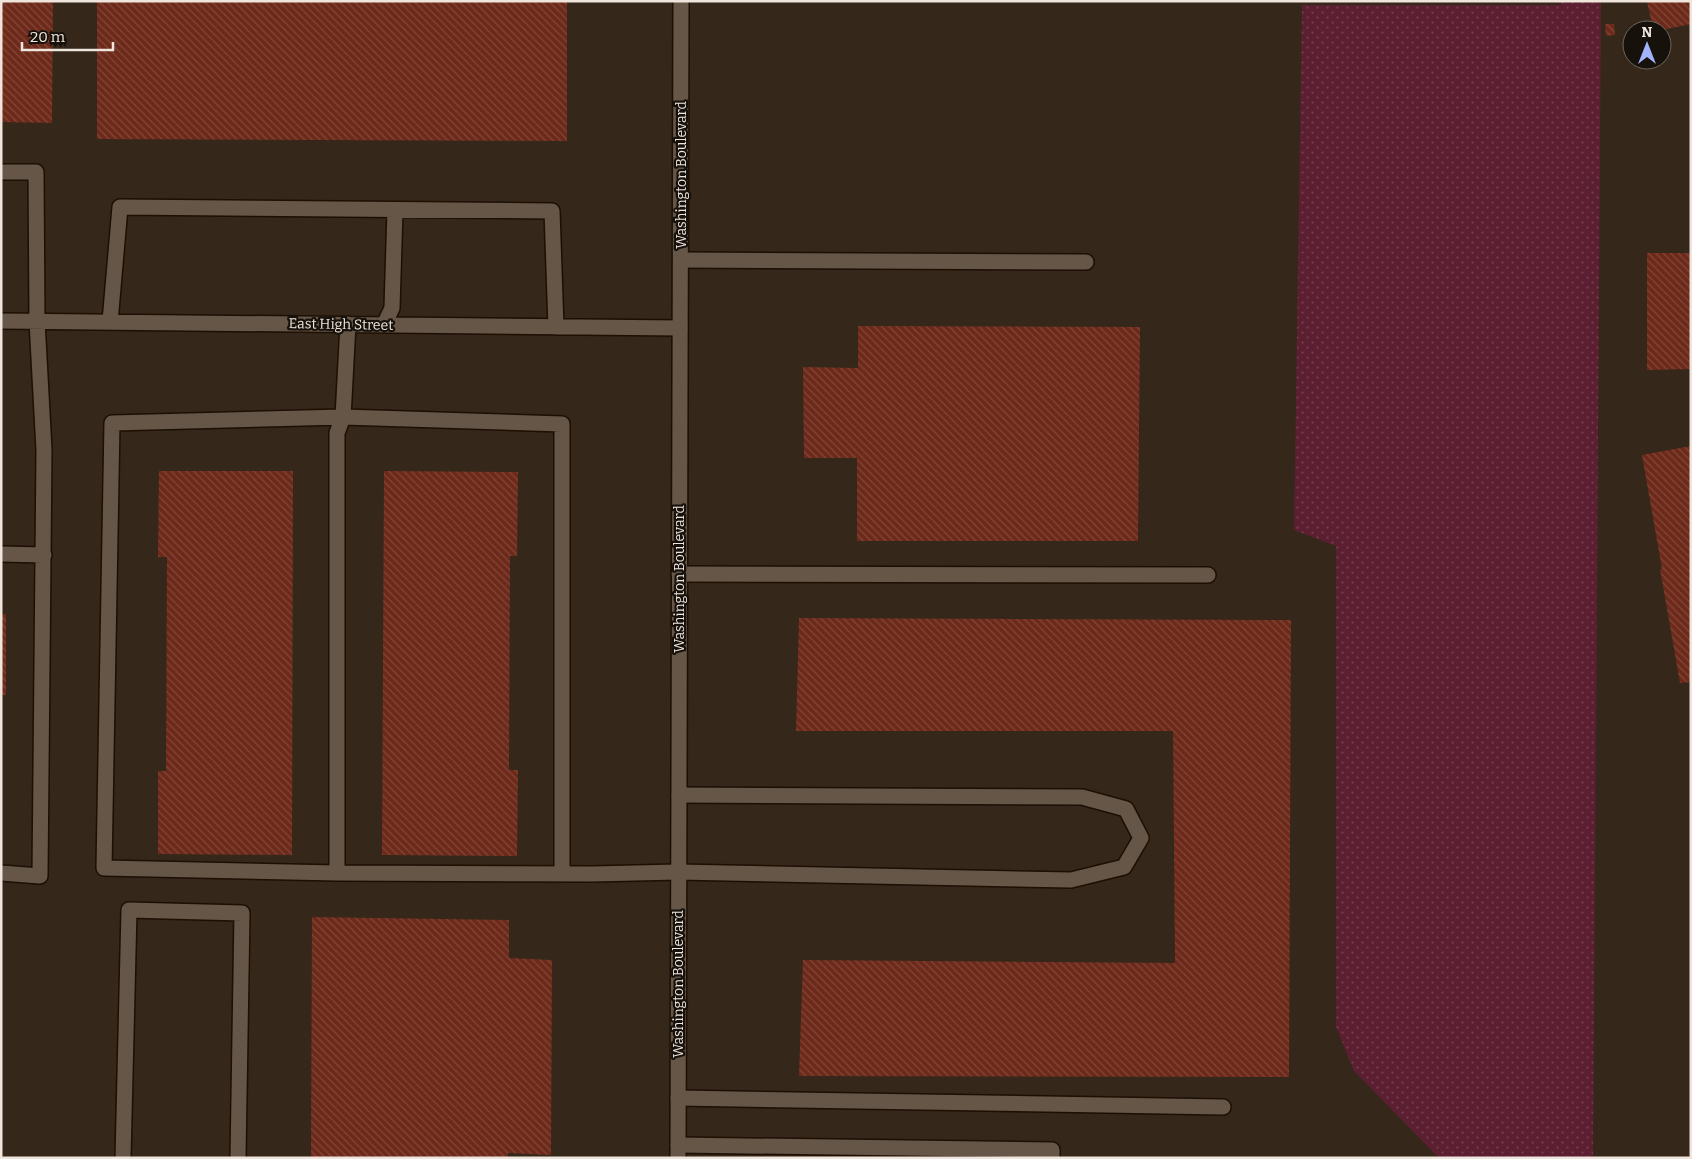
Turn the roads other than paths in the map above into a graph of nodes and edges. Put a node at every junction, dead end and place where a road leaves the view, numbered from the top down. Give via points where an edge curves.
1 (681, 1) edge
2 (1, 172) edge
3 (394, 210) junction
4 (681, 260) junction
5 (1086, 262) dead end
6 (1, 321) edge
7 (37, 321) junction
8 (110, 322) junction
9 (348, 324) junction
10 (384, 325) junction
11 (556, 327) junction
12 (680, 328) junction
13 (343, 417) junction
14 (1, 554) edge
15 (44, 555) junction
16 (679, 574) junction
17 (1208, 575) dead end
18 (679, 795) junction
19 (678, 872) junction
20 (1, 873) edge
21 (337, 873) junction
22 (562, 874) junction
23 (678, 1098) junction
24 (1223, 1106) dead end
25 (678, 1152) edge
26 (124, 1158) edge
27 (238, 1158) edge
28 (1052, 1158) edge

1 - 4 street, Washington Boulevard
2 - 7 street via 36,172
3 - 8 street via 120,207
3 - 10 street via 392,308
3 - 11 street via 552,211
4 - 5 street
4 - 12 street, Washington Boulevard
6 - 7 street, East High Street
7 - 8 street, East High Street
7 - 15 street via 44,450
8 - 9 street, East High Street
9 - 10 street, East High Street
9 - 13 street
10 - 11 street, East High Street
11 - 12 street, East High Street
12 - 16 street, Washington Boulevard
13 - 21 street via 337,433
13 - 21 street via 112,423 104,868
13 - 22 street via 562,424
14 - 15 street
15 - 20 street via 40,876
16 - 17 street
16 - 18 street, Washington Boulevard
18 - 19 street, Washington Boulevard
18 - 19 street via 1082,797 1126,809 1141,838 1124,866 1072,880
19 - 22 street
19 - 23 street, Washington Boulevard
21 - 22 street
23 - 24 street
23 - 25 street, Washington Boulevard
25 - 28 street via 1052,1150
26 - 27 street via 129,910 242,913

